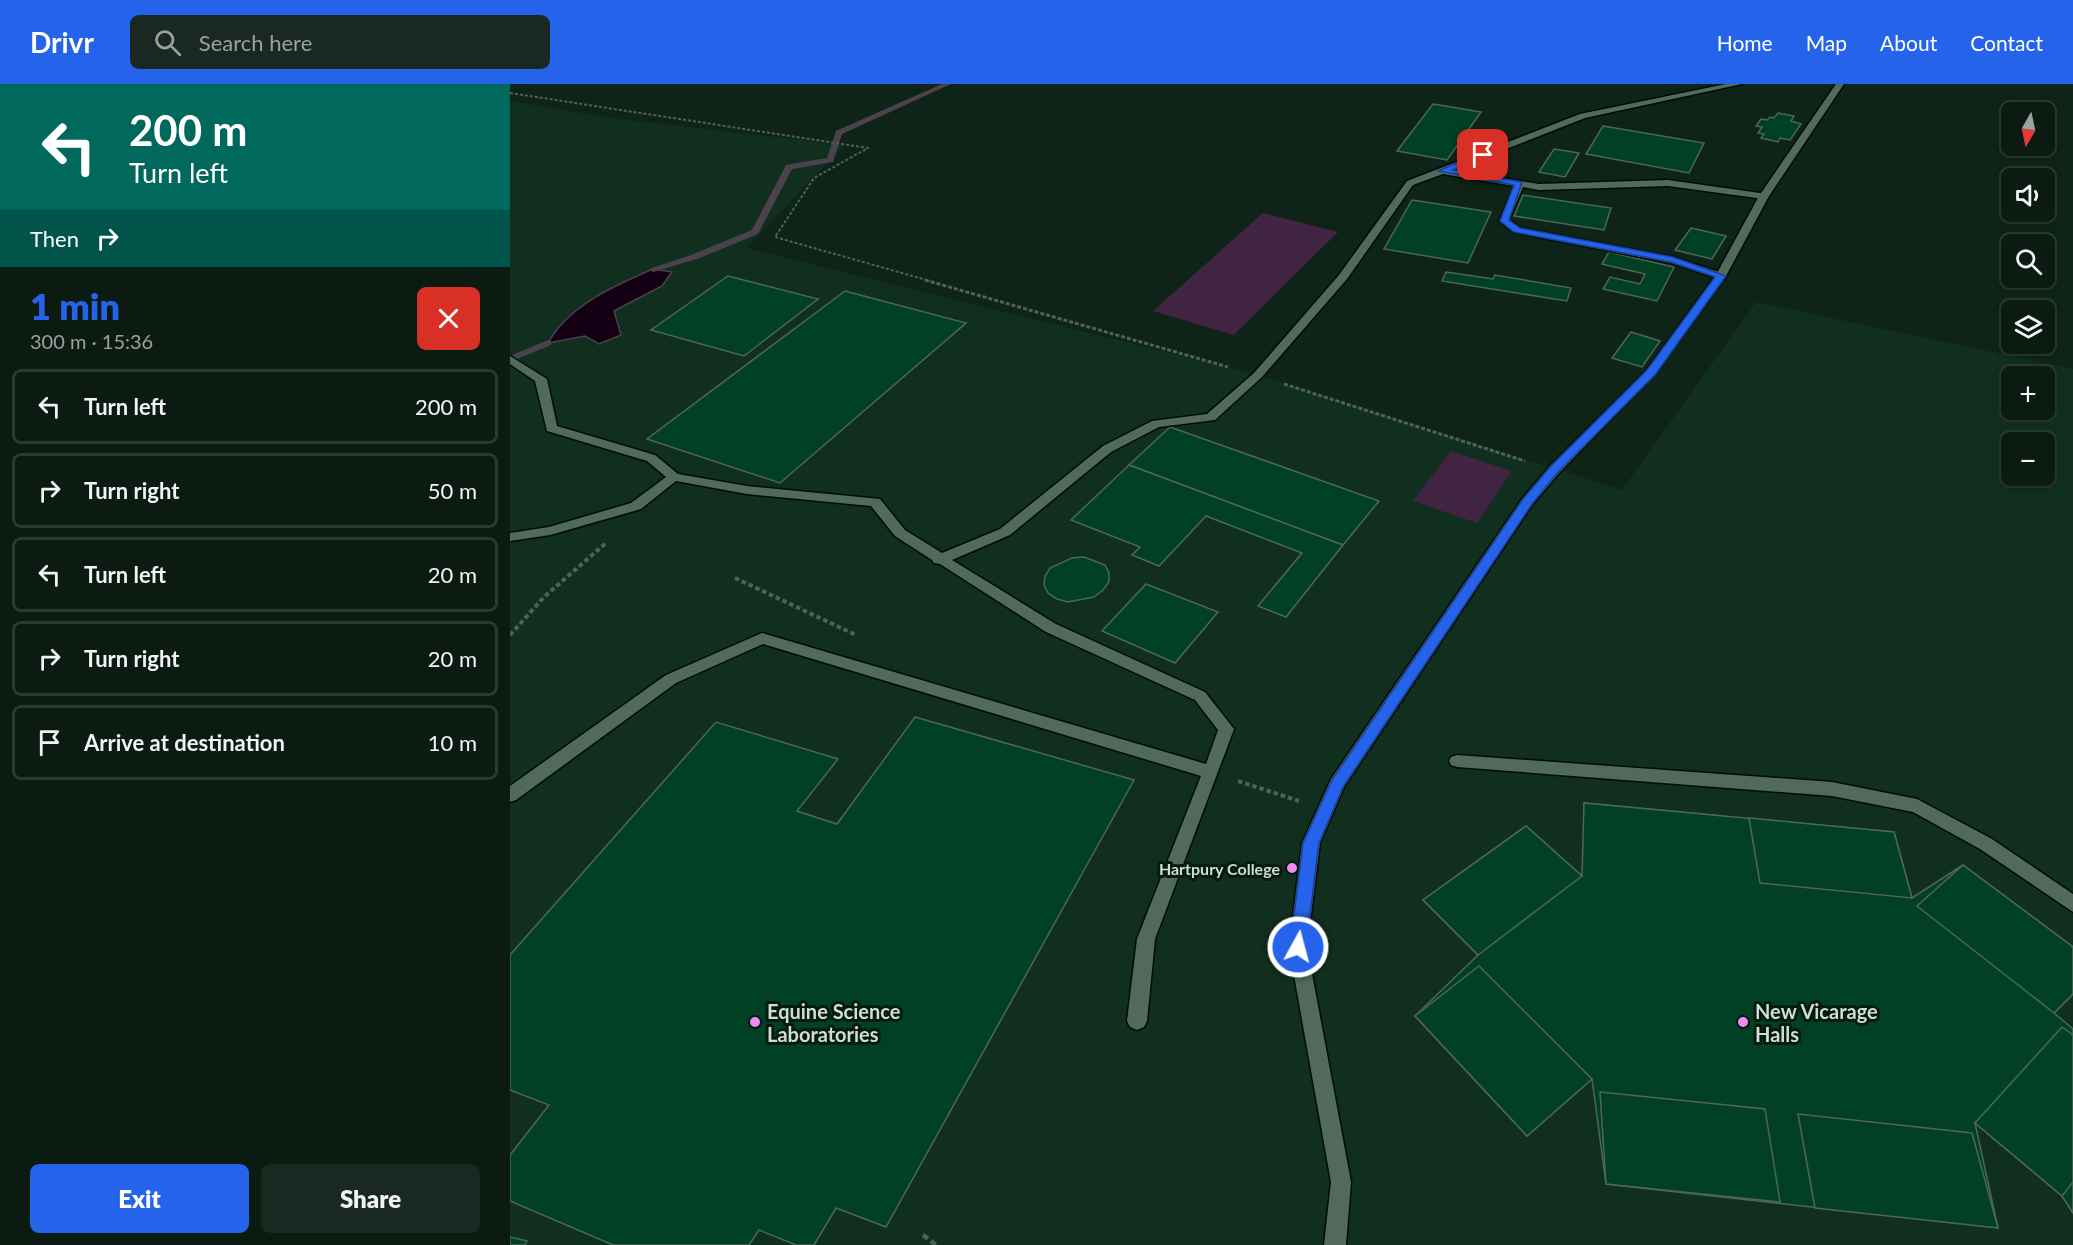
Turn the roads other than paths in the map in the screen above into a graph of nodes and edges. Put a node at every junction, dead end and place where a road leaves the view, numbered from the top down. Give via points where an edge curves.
1 (1738, 84) edge
2 (1840, 84) edge
3 (1443, 171) junction
4 (1519, 184) junction
5 (1764, 196) junction
6 (1721, 276) junction
7 (510, 359) edge
8 (674, 477) junction
9 (510, 537) edge
10 (939, 560) junction
11 (1457, 761) dead end
12 (1211, 772) junction
13 (510, 795) edge
14 (2073, 904) edge
15 (1137, 1021) dead end
16 (1335, 1245) edge

1 - 3 street via 1583,116
2 - 5 street
3 - 4 street
3 - 10 street via 1410,183 1343,277 1258,375 1211,417 1156,424 1107,449 1005,532
4 - 5 street via 1570,188 1668,183
4 - 6 street via 1504,221 1517,230 1673,260
5 - 6 street
6 - 16 street via 1651,372 1527,502 1337,784 1311,843 1298,947 1341,1182
7 - 8 street via 541,379 551,428 651,458
8 - 9 street via 636,506 550,531
8 - 10 street via 747,490 875,502 900,533
10 - 12 street via 1052,628 1200,696 1226,729
11 - 14 street via 1832,789 1917,806 1986,844
12 - 13 street via 762,638 671,679
12 - 15 street via 1146,939

